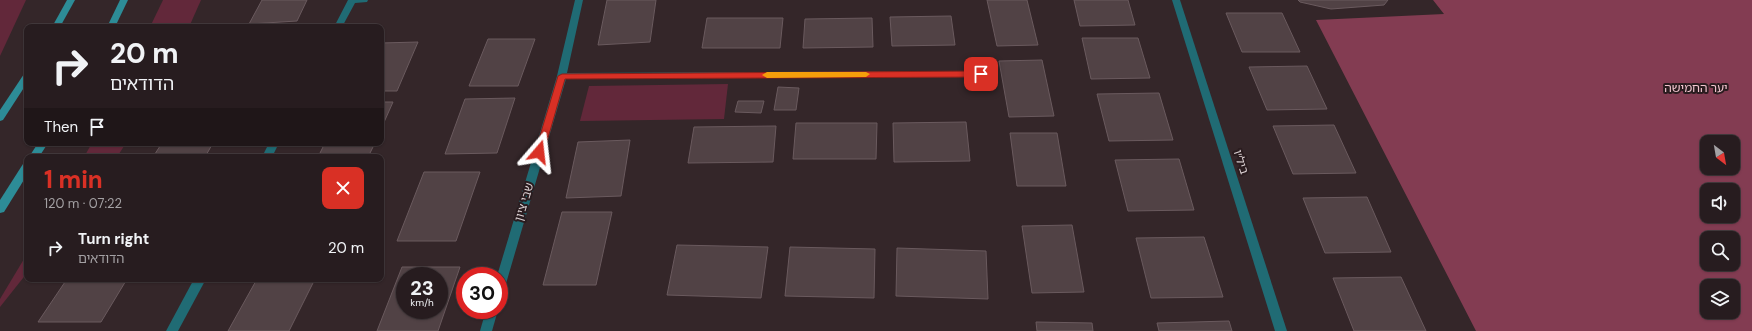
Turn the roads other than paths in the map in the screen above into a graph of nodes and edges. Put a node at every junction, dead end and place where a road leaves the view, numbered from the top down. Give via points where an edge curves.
1 (71, 0) edge
2 (124, 0) edge
3 (352, 0) edge
4 (364, 0) edge
5 (579, 0) edge
6 (1176, 0) edge
7 (58, 24) edge
8 (112, 24) edge
9 (340, 24) edge
10 (981, 74) dead end
11 (562, 76) junction
12 (24, 81) edge
13 (0, 118) edge
14 (24, 172) edge
15 (0, 209) edge
16 (505, 267) edge
17 (198, 282) edge
18 (489, 319) edge
19 (172, 331) edge
20 (486, 331) edge
21 (1281, 331) edge

1 - 7 main road
2 - 8 main road
3 - 4 street
3 - 9 street
5 - 11 street, שבי ציון
6 - 21 street, ביל״ו
10 - 11 street
11 - 16 street, שבי ציון
12 - 13 main road
14 - 15 main road
17 - 19 street
18 - 20 street

